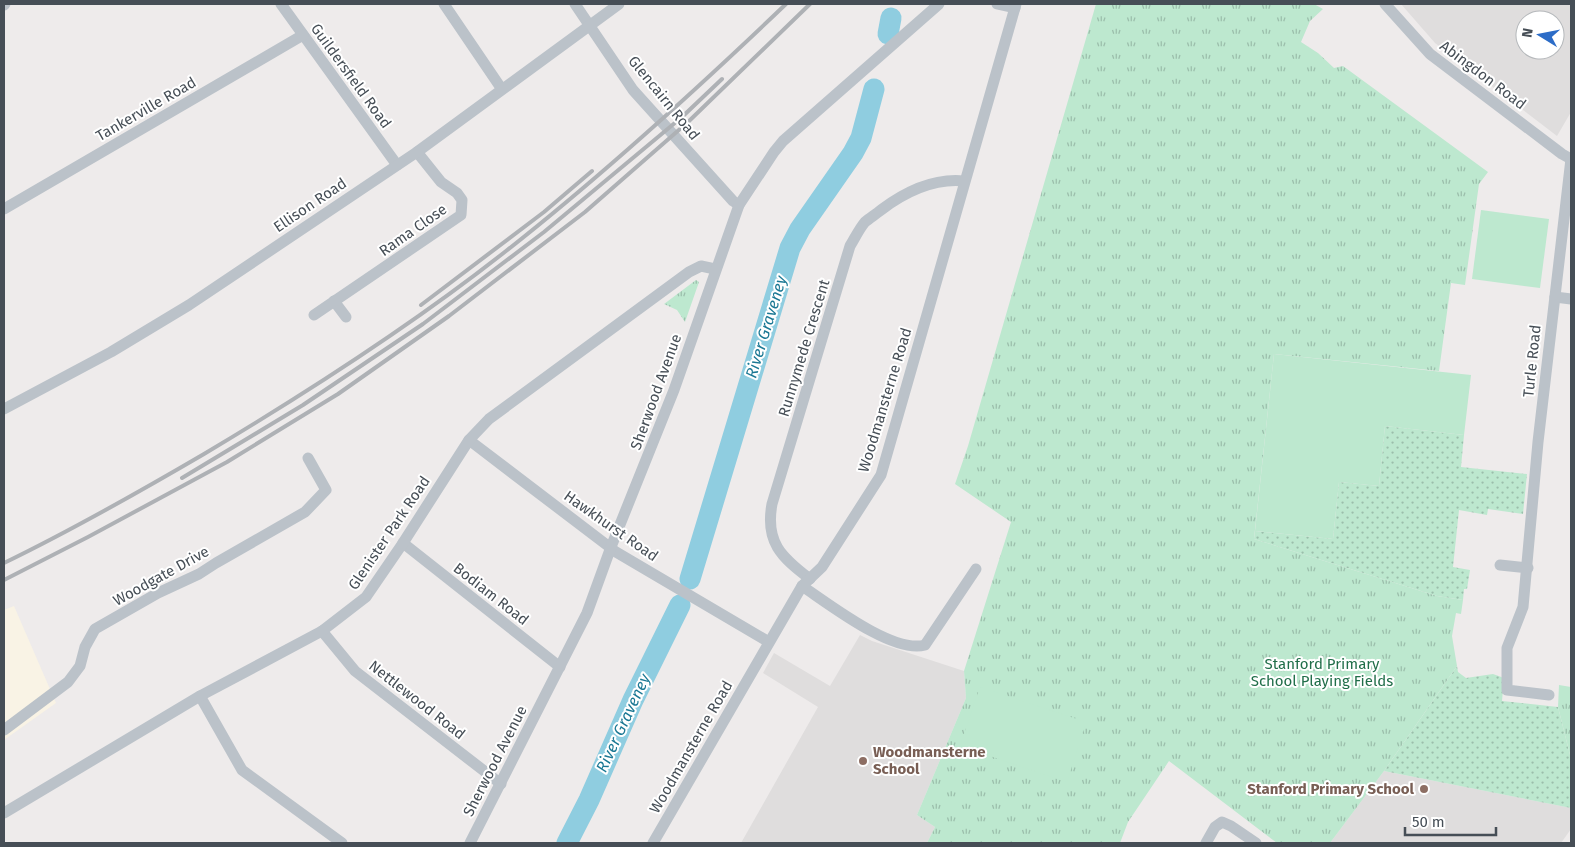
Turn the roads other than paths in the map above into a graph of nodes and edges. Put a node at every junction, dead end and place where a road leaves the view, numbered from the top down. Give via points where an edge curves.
1 (281, 4) edge
2 (444, 4) edge
3 (575, 4) edge
4 (618, 4) edge
5 (939, 4) edge
6 (997, 4) edge
7 (1385, 4) edge
8 (1015, 6) edge
9 (590, 25) junction
10 (303, 35) junction
11 (501, 88) junction
12 (417, 152) junction
13 (1571, 159) edge
14 (397, 165) junction
15 (964, 181) junction
16 (739, 205) junction
17 (4, 209) edge
18 (716, 269) junction
19 (1555, 297) junction
20 (1571, 299) edge
21 (334, 301) junction
22 (314, 315) dead end
23 (346, 317) dead end
24 (4, 409) edge
25 (469, 440) junction
26 (308, 458) dead end
27 (403, 543) junction
28 (611, 547) junction
29 (1500, 565) dead end
30 (1528, 568) junction
31 (976, 569) dead end
32 (806, 583) junction
33 (322, 631) junction
34 (769, 642) junction
35 (560, 667) junction
36 (200, 696) junction
37 (1549, 696) dead end
38 (4, 730) edge
39 (501, 784) junction
40 (4, 813) edge
41 (342, 843) edge
42 (470, 843) edge
43 (652, 843) edge
44 (1206, 843) edge
45 (1256, 843) edge

1 - 10 street, Guildersfield Road
2 - 11 street
3 - 9 street, Glencairn Road
4 - 9 street, Ellison Road
5 - 16 street, Sherwood Avenue via 783,141
6 - 8 street
7 - 13 street, Abingdon Road via 1430,54
8 - 15 street, Woodmansterne Road
9 - 11 street, Ellison Road
9 - 16 street, Glencairn Road via 633,90
10 - 14 street, Guildersfield Road
10 - 17 street, Tankerville Road
11 - 12 street, Ellison Road
12 - 14 street, Ellison Road
12 - 21 street, Rama Close via 441,182 457,192 462,200 461,215
13 - 19 street, Turle Road
14 - 24 street, Ellison Road via 189,305 111,352
15 - 32 street, Woodmansterne Road via 881,475 822,567
15 - 32 street, Runnymede Crescent via 927,184 909,192 865,222 850,246 769,519 775,544
16 - 18 street, Sherwood Avenue
18 - 25 street, Glenister Park Road via 701,266 688,272 489,419
18 - 28 street, Sherwood Avenue via 674,390
19 - 20 street
19 - 30 street, Turle Road via 1529,528
21 - 22 street, Rama Close
21 - 23 street
25 - 27 street, Glenister Park Road
25 - 28 street, Hawkhurst Road
26 - 38 street, Woodgate Drive via 326,490 305,512 95,630 85,647 80,666 68,682
27 - 33 street, Glenister Park Road via 366,597
27 - 35 street, Bodiam Road
28 - 34 street, Hawkhurst Road
28 - 35 street, Sherwood Avenue via 587,613
29 - 30 street
30 - 37 street, Turle Road via 1522,612 1507,648 1507,690
31 - 32 street, Runnymede Crescent via 925,645 916,648 886,639 862,626
32 - 34 street, Woodmansterne Road
33 - 36 street, Glenister Park Road
33 - 39 street, Nettlewood Road via 355,671
34 - 43 street, Woodmansterne Road
35 - 39 street, Sherwood Avenue
36 - 40 street, Glenister Park Road
36 - 41 street via 242,770
39 - 42 street, Sherwood Avenue
44 - 45 street via 1222,822

